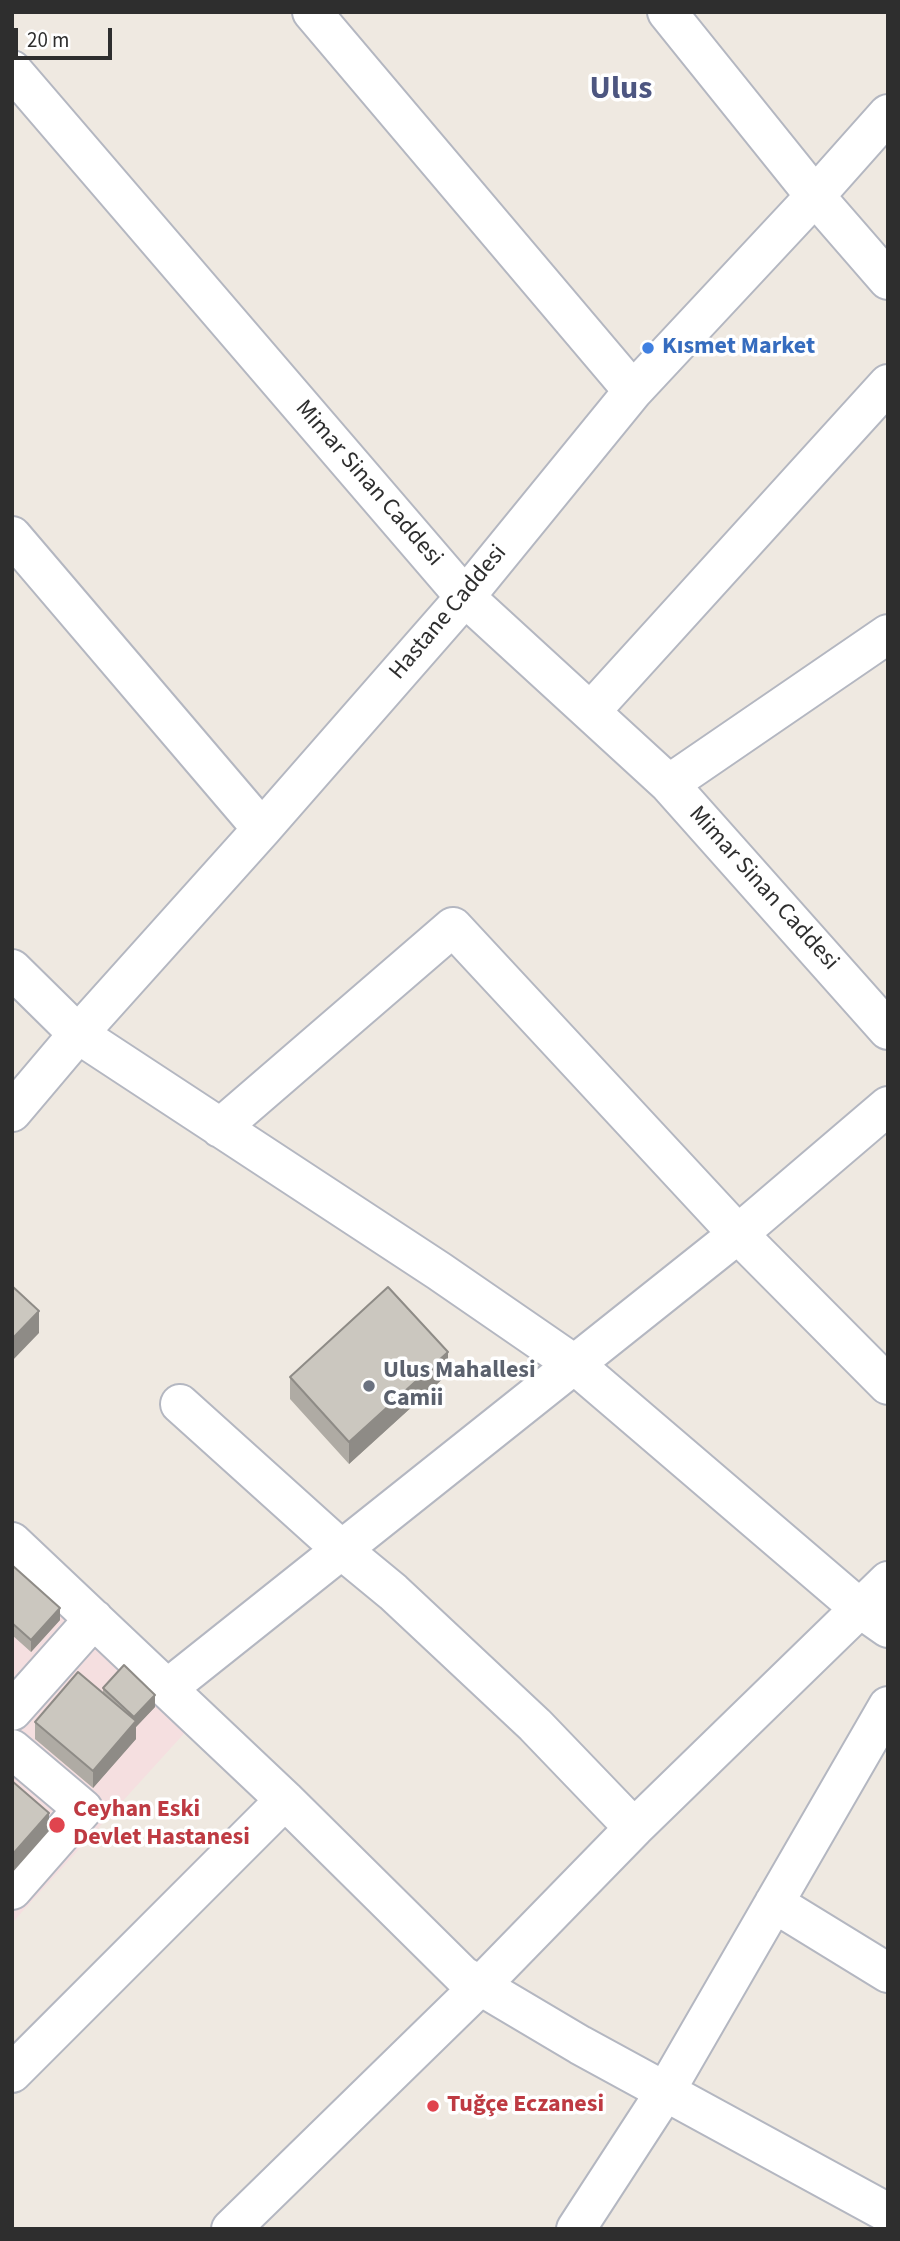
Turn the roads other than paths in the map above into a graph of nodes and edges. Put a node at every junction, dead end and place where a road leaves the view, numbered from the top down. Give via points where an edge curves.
1 (312, 12) edge
2 (667, 12) edge
3 (12, 70) edge
4 (888, 114) edge
5 (815, 196) junction
6 (888, 280) edge
7 (888, 384) edge
8 (633, 391) junction
9 (12, 536) edge
10 (465, 597) junction
11 (888, 634) edge
12 (590, 711) junction
13 (669, 785) junction
14 (262, 828) junction
15 (12, 969) edge
16 (888, 1030) edge
17 (78, 1034) junction
18 (888, 1106) edge
19 (12, 1112) edge
20 (220, 1128) junction
21 (738, 1234) junction
22 (574, 1364) junction
23 (888, 1385) edge
24 (180, 1404) dead end
25 (12, 1542) edge
26 (342, 1550) junction
27 (888, 1581) edge
28 (873, 1618) edge
29 (94, 1619) junction
30 (168, 1688) junction
31 (888, 1706) edge
32 (12, 1712) edge
33 (12, 1749) edge
34 (285, 1800) junction
35 (635, 1828) junction
36 (12, 1890) edge
37 (774, 1903) junction
38 (888, 1973) edge
39 (480, 1986) junction
40 (12, 2073) edge
41 (665, 2092) junction
42 (888, 2213) edge
43 (231, 2229) edge
44 (576, 2229) edge

1 - 8 street
2 - 5 street
3 - 10 street, Mimar Sinan Caddesi
4 - 5 street, Hastane Caddesi
5 - 6 street
5 - 8 street, Hastane Caddesi
7 - 12 street
8 - 10 street, Hastane Caddesi
9 - 14 street
10 - 12 street, Mimar Sinan Caddesi
10 - 14 street, Hastane Caddesi
11 - 13 street
12 - 13 street, Mimar Sinan Caddesi
13 - 16 street, Mimar Sinan Caddesi
14 - 17 street, Hastane Caddesi
15 - 17 street
17 - 19 street, Hastane Caddesi
17 - 20 street
18 - 21 street
20 - 21 street via 453,928
20 - 22 street
21 - 22 street
21 - 23 street
22 - 26 street
22 - 28 street
24 - 26 street
25 - 29 street
26 - 30 street
26 - 35 street via 535,1725
27 - 28 street
28 - 35 street
29 - 30 street
29 - 32 street
30 - 34 street
31 - 37 street
33 - 36 street via 83,1810
34 - 39 street via 462,1975
34 - 40 street
35 - 39 street
37 - 38 street
37 - 41 street
39 - 41 street
39 - 43 street
41 - 42 street
41 - 44 street

